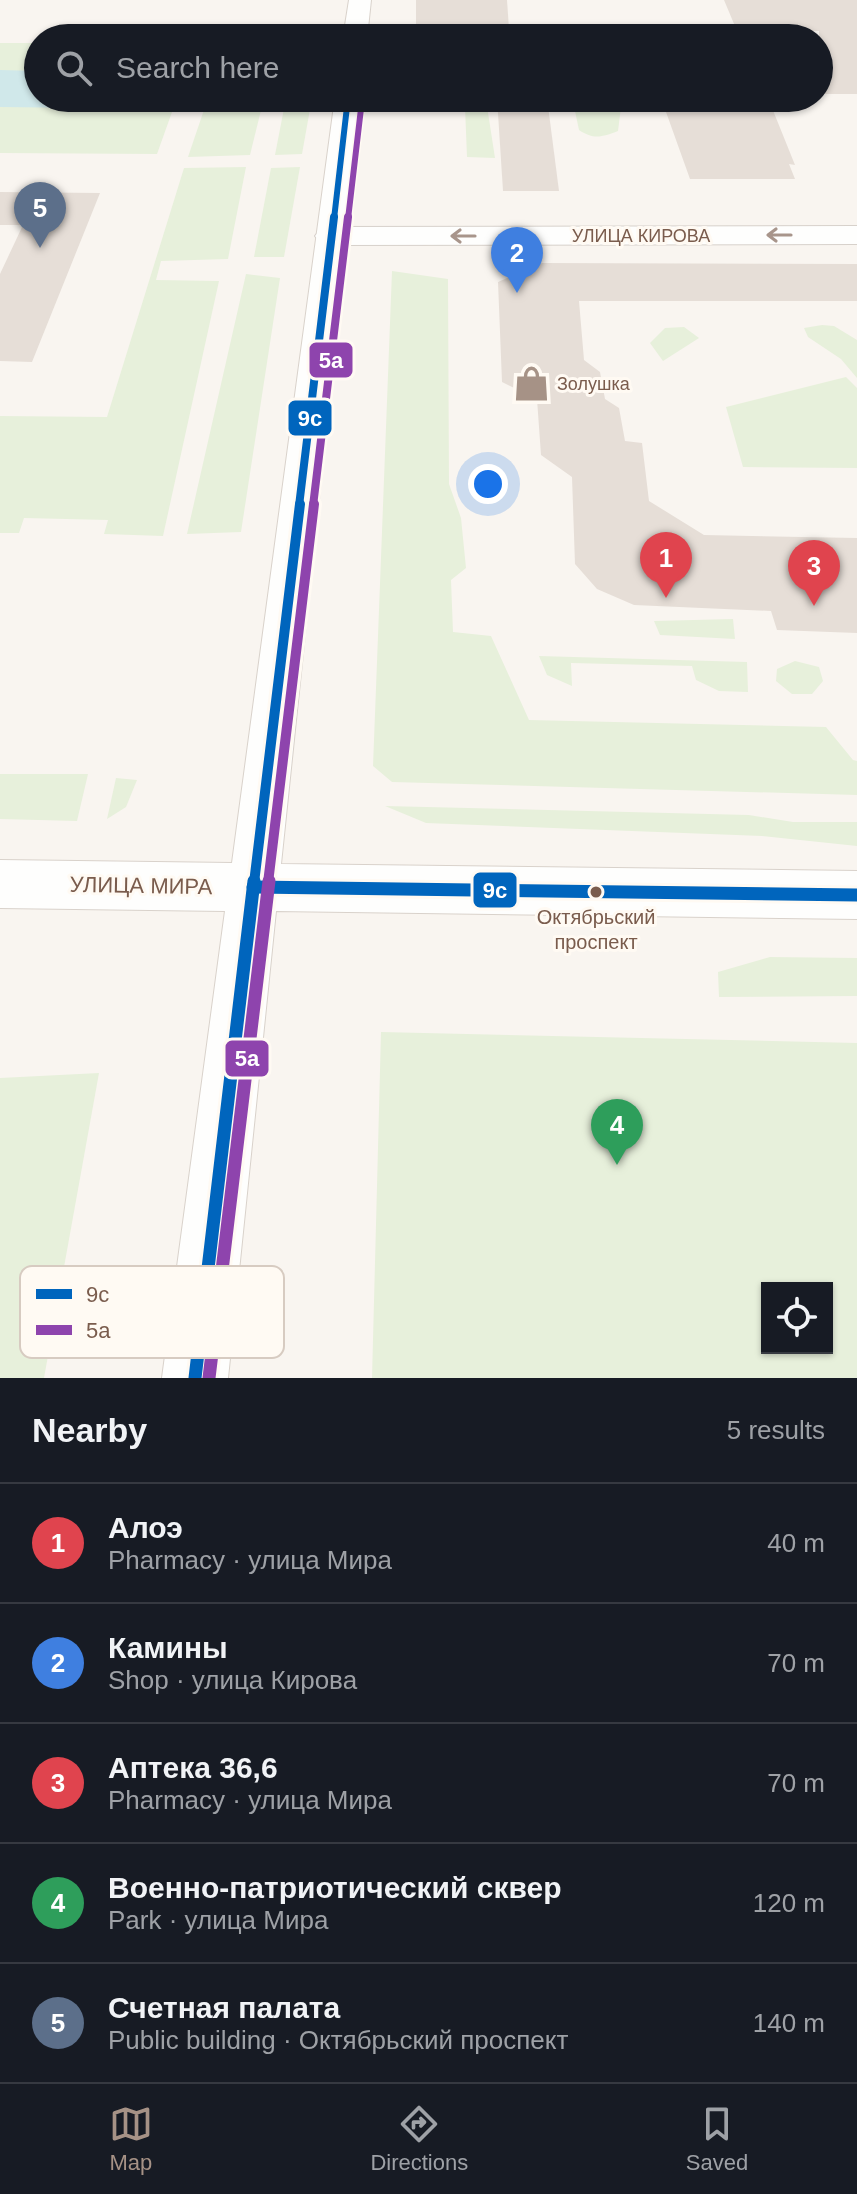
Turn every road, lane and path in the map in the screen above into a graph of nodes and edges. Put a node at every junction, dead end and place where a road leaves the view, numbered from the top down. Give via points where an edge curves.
1 (360, 0) edge
2 (357, 24) edge
3 (346, 112) edge
4 (857, 235) edge
5 (330, 236) junction
6 (0, 884) edge
7 (253, 887) junction
8 (857, 895) edge
9 (208, 1266) edge
10 (197, 1358) edge
11 (195, 1378) edge

1 - 2 main road
3 - 5 main road
4 -> 5 main road, УЛИЦА КИРОВА
5 - 7 main road
6 - 7 main road, УЛИЦА МИРА
7 - 8 main road, УЛИЦА МИРА
7 - 9 main road
10 - 11 main road

